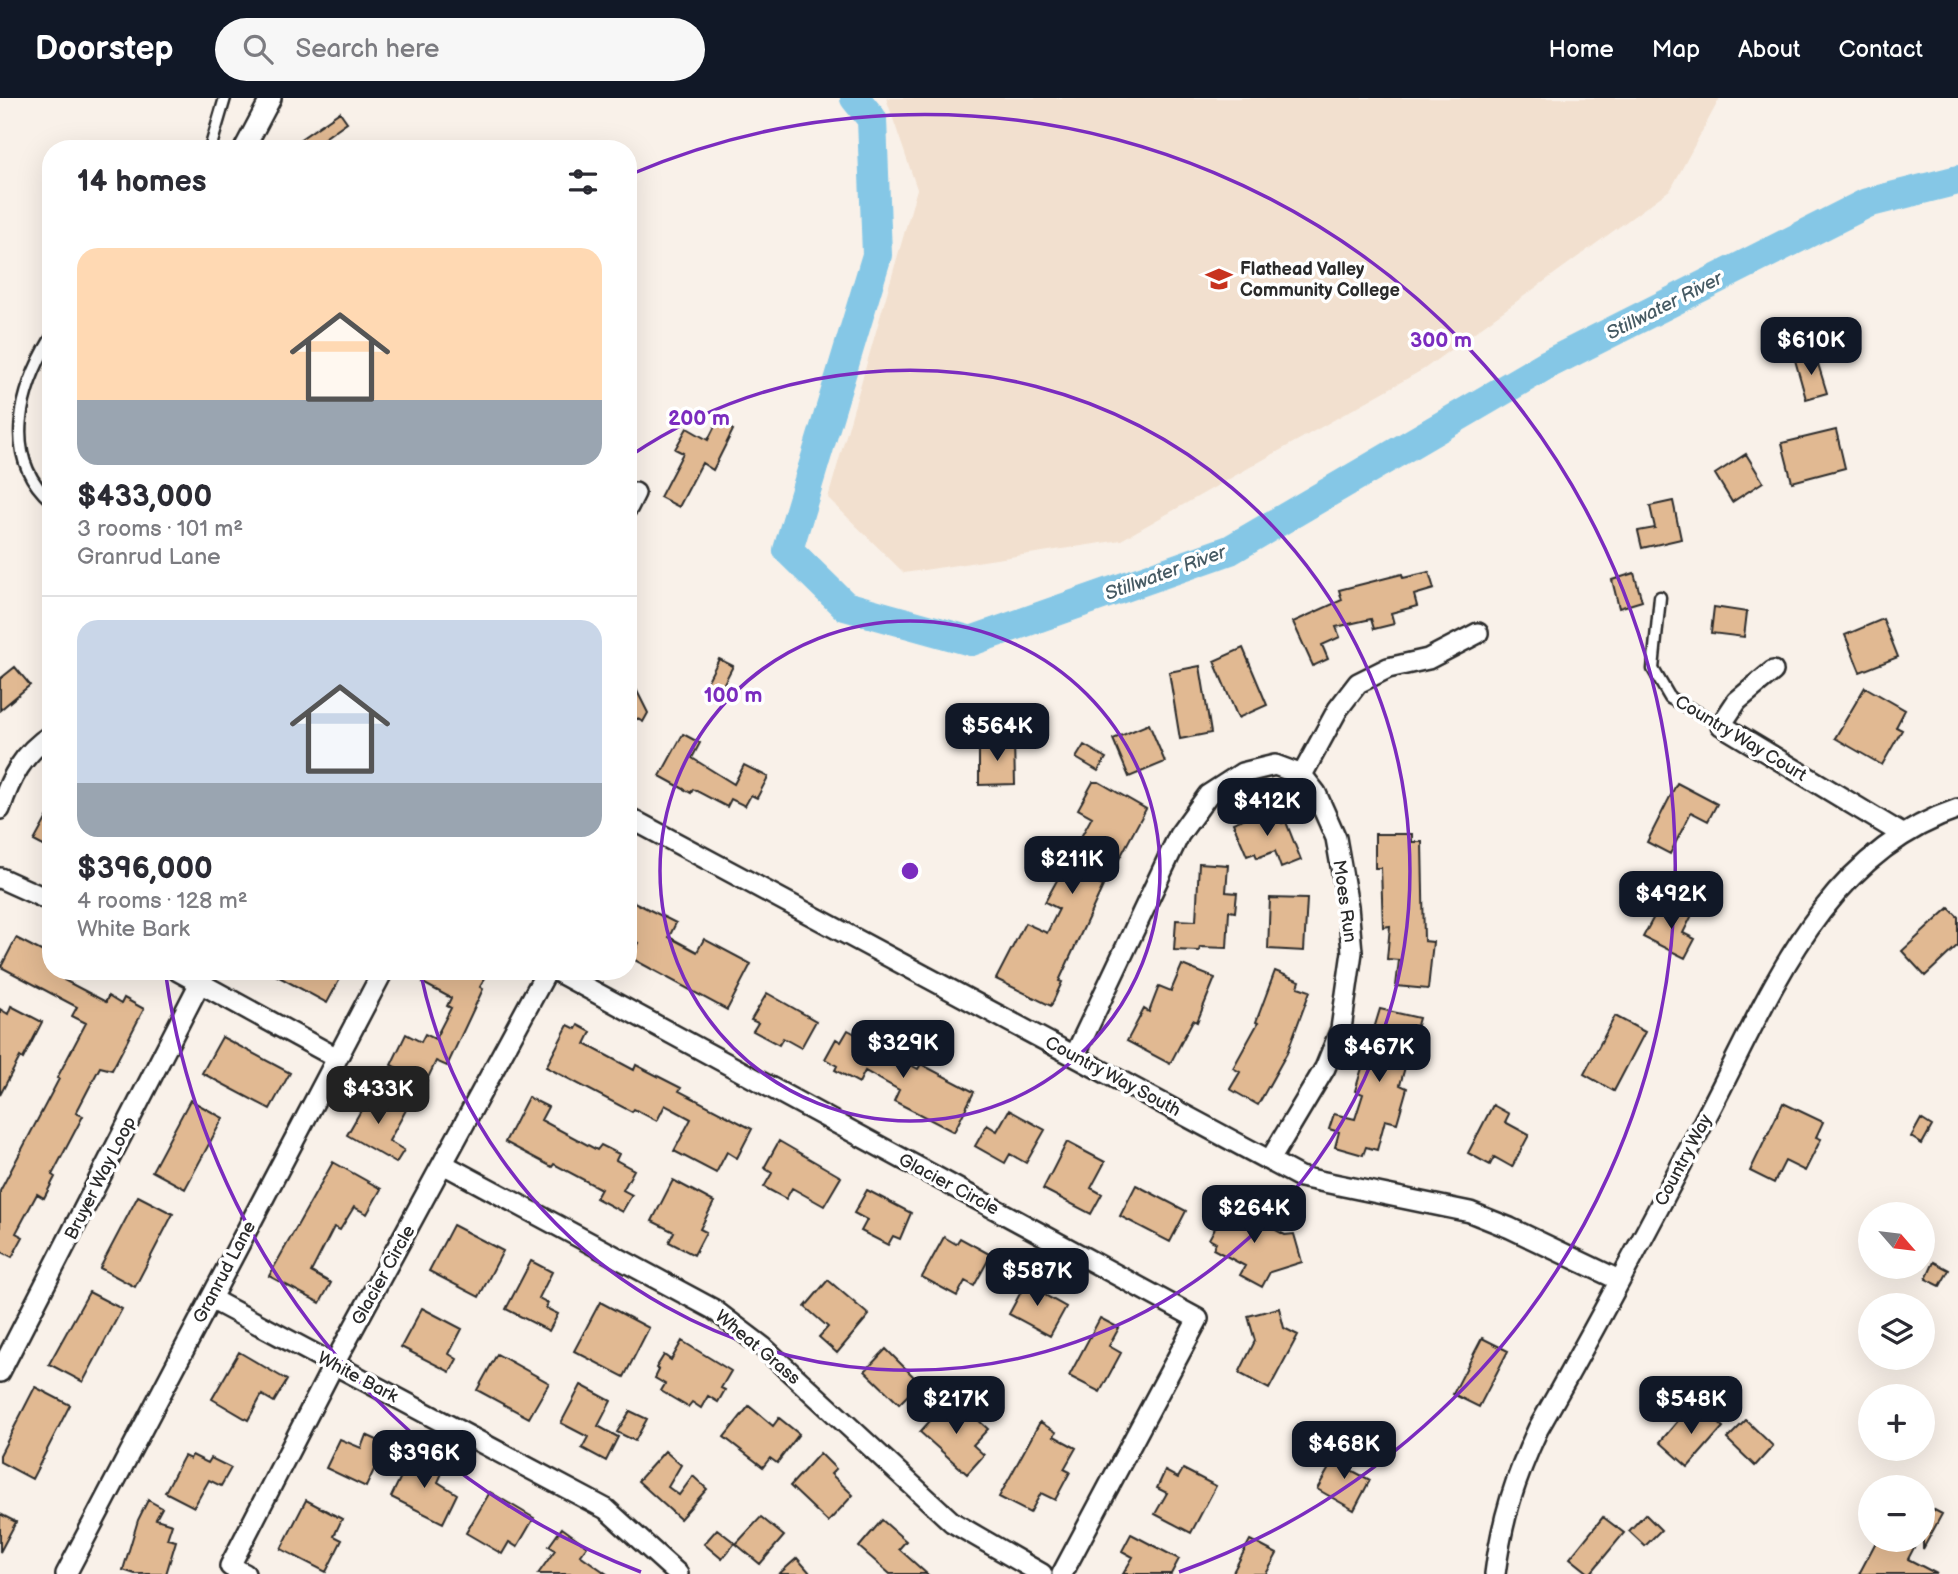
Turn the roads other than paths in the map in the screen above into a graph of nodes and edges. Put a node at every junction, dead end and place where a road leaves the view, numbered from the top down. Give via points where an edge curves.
1 (225, 98) edge
2 (271, 98) edge
3 (213, 140) edge
4 (249, 140) edge
5 (42, 352) edge
6 (42, 493) edge
7 (1660, 597) dead end
8 (1478, 633) dead end
9 (1773, 671) dead end
10 (1721, 724) junction
11 (42, 741) edge
12 (1302, 775) junction
13 (0, 809) edge
14 (1958, 809) edge
15 (637, 822) edge
16 (1902, 834) junction
17 (0, 878) edge
18 (42, 897) edge
19 (201, 980) edge
20 (208, 980) edge
21 (378, 980) edge
22 (542, 980) edge
23 (573, 980) edge
24 (1076, 1055) junction
25 (337, 1058) junction
26 (1270, 1160) junction
27 (443, 1164) junction
28 (1619, 1280) junction
29 (211, 1299) junction
30 (334, 1364) junction
31 (0, 1372) edge
32 (66, 1574) edge
33 (245, 1574) edge
34 (678, 1574) edge
35 (1042, 1574) edge
36 (1062, 1574) edge
37 (1495, 1574) edge

1 - 3 lane
2 - 4 street
5 - 6 lane via 19,414 22,457
7 - 10 lane, Country Way Court via 1653,669 1670,698
8 - 12 street via 1428,659 1388,668 1358,683 1338,709
9 - 10 street via 1737,701
10 - 16 street, Country Way Court
11 - 13 street via 19,766
12 - 24 street via 1275,765 1242,773 1208,795 1179,835
12 - 26 street, Moes Run via 1317,793 1336,838 1352,952 1341,1029 1325,1068
14 - 16 street, Country Way
15 - 24 street, Country Way South
16 - 28 street, Country Way via 1852,878 1798,943
17 - 18 street
19 - 31 street, Bruyer Way Loop
20 - 25 street
21 - 25 street, Granrud Lane
22 - 27 street, Glacier Circle
23 - 36 street, Glacier Circle via 1198,1319
24 - 26 street, Country Way South
25 - 29 street, Granrud Lane
26 - 28 street, Country Way South via 1300,1177 1470,1212
27 - 30 street, Glacier Circle
27 - 35 street, Wheat Grass via 713,1309 764,1347 953,1522
28 - 37 street, Country Way via 1519,1469 1500,1533
29 - 30 street, White Bark
29 - 32 street, Granrud Lane
30 - 33 street, Glacier Circle via 230,1566
30 - 34 street, White Bark via 606,1509

